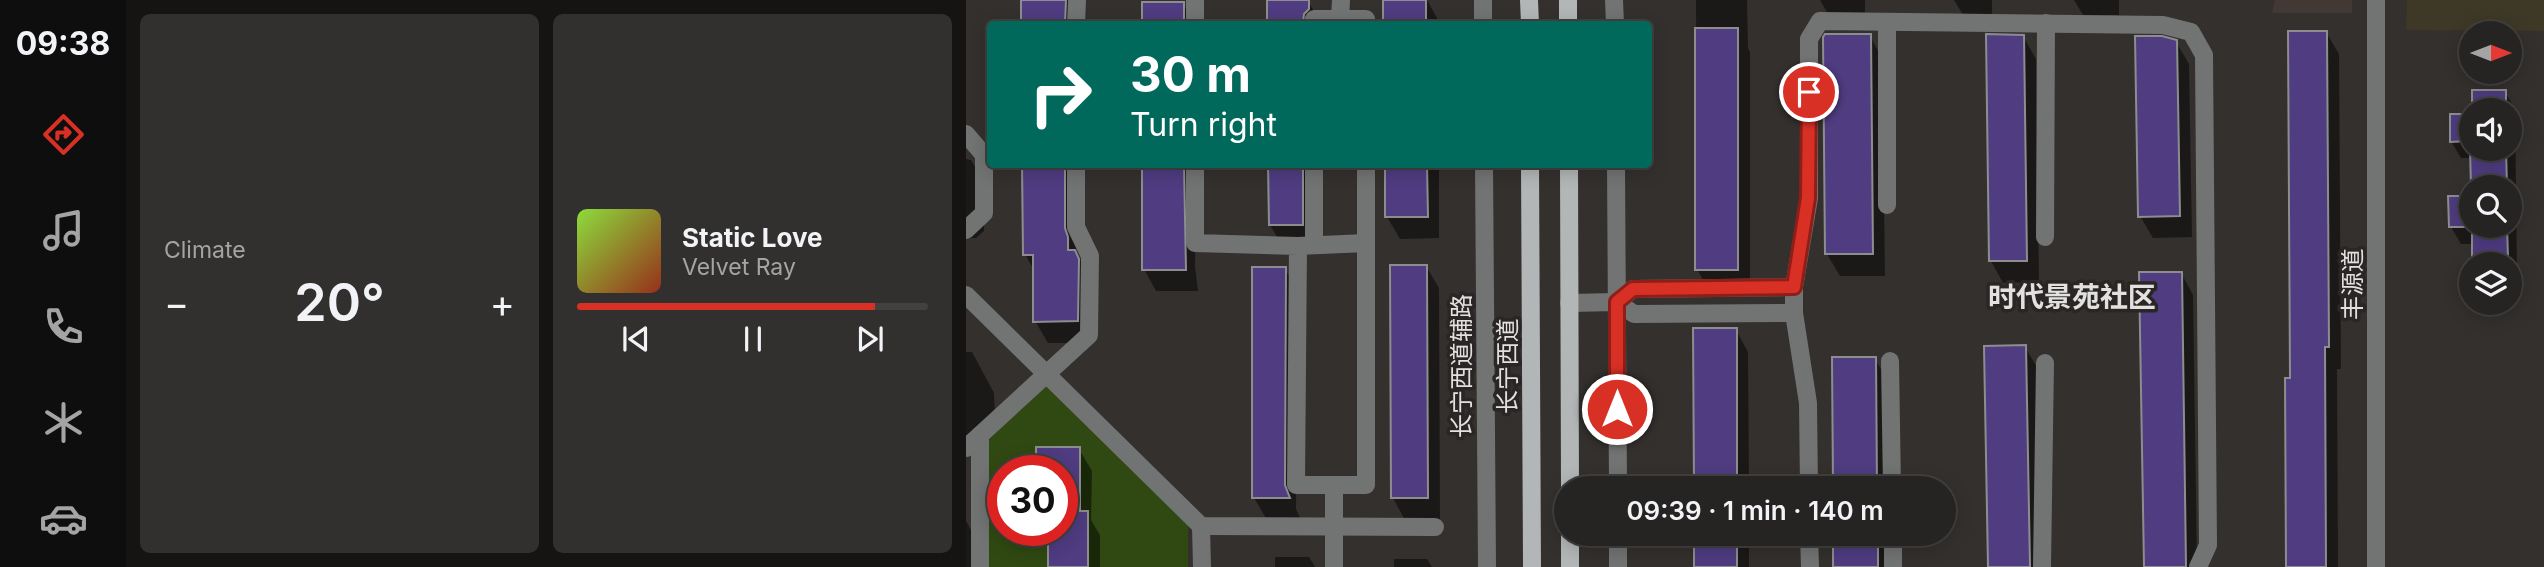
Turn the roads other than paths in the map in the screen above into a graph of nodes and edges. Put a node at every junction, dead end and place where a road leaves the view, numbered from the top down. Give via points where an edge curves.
1 (1077, 0) edge
2 (1195, 0) edge
3 (1341, 0) edge
4 (1483, 0) edge
5 (1530, 0) edge
6 (1568, 0) edge
7 (1614, 0) edge
8 (2376, 0) edge
9 (1340, 19) junction
10 (1076, 21) edge
11 (1195, 21) edge
12 (1314, 21) edge
13 (1366, 21) edge
14 (1483, 21) edge
15 (1530, 21) edge
16 (1569, 21) edge
17 (1615, 21) edge
18 (1887, 22) junction
19 (2046, 23) junction
20 (966, 134) edge
21 (1076, 168) edge
22 (1195, 168) edge
23 (1314, 168) edge
24 (1366, 168) edge
25 (1484, 168) edge
26 (1530, 168) edge
27 (1569, 168) edge
28 (1616, 168) edge
29 (1887, 205) dead end
30 (966, 230) edge
31 (2045, 237) dead end
32 (1366, 243) junction
33 (1306, 246) junction
34 (1794, 287) junction
35 (966, 295) edge
36 (1617, 302) junction
37 (1569, 303) junction
38 (1794, 313) junction
39 (1891, 361) dead end
40 (2045, 363) dead end
41 (1047, 373) junction
42 (980, 435) junction
43 (966, 449) edge
44 (1570, 476) edge
45 (1618, 476) edge
46 (1809, 476) edge
47 (1892, 476) edge
48 (1334, 485) junction
49 (1201, 526) junction
50 (1334, 527) junction
51 (1435, 527) dead end
52 (1570, 546) edge
53 (1618, 546) edge
54 (1809, 546) edge
55 (1893, 546) edge
56 (980, 567) edge
57 (1202, 567) edge
58 (1334, 567) edge
59 (1487, 567) edge
60 (1532, 567) edge
61 (1570, 567) edge
62 (1618, 567) edge
63 (1810, 567) edge
64 (1893, 567) edge
65 (2042, 567) edge
66 (2198, 567) edge
67 (2376, 567) edge

1 - 10 street
2 - 11 street
3 - 9 street
4 - 14 street
5 - 15 main road
6 - 16 main road
7 - 17 street
8 - 67 street, 丰源道
9 - 12 street
9 - 13 street
18 - 19 street
18 - 29 street
18 - 34 street via 1820,21 1809,39 1808,198
19 - 31 street
19 - 66 street via 2163,25 2191,32 2204,55 2208,545
20 - 30 street via 984,155 984,213
21 - 41 street via 1076,227 1090,256 1089,335
22 - 33 street via 1195,243
23 - 33 street
24 - 32 street
25 - 59 street, 长宁西道辅路
26 - 60 main road, 长宁西道
27 - 37 main road
28 - 36 street
32 - 33 street
32 - 48 street via 1366,485
33 - 48 street via 1296,485
34 - 36 street via 1633,289
34 - 38 street
35 - 41 street
36 - 37 street
36 - 38 street via 1633,314
36 - 45 street
37 - 44 main road
38 - 46 street via 1808,403
39 - 47 street
40 - 65 street
41 - 42 street
41 - 49 street
42 - 43 street
42 - 56 street
48 - 50 street
49 - 50 street
49 - 57 street
50 - 51 street
50 - 58 street
52 - 61 main road
53 - 62 street
54 - 63 street
55 - 64 street

